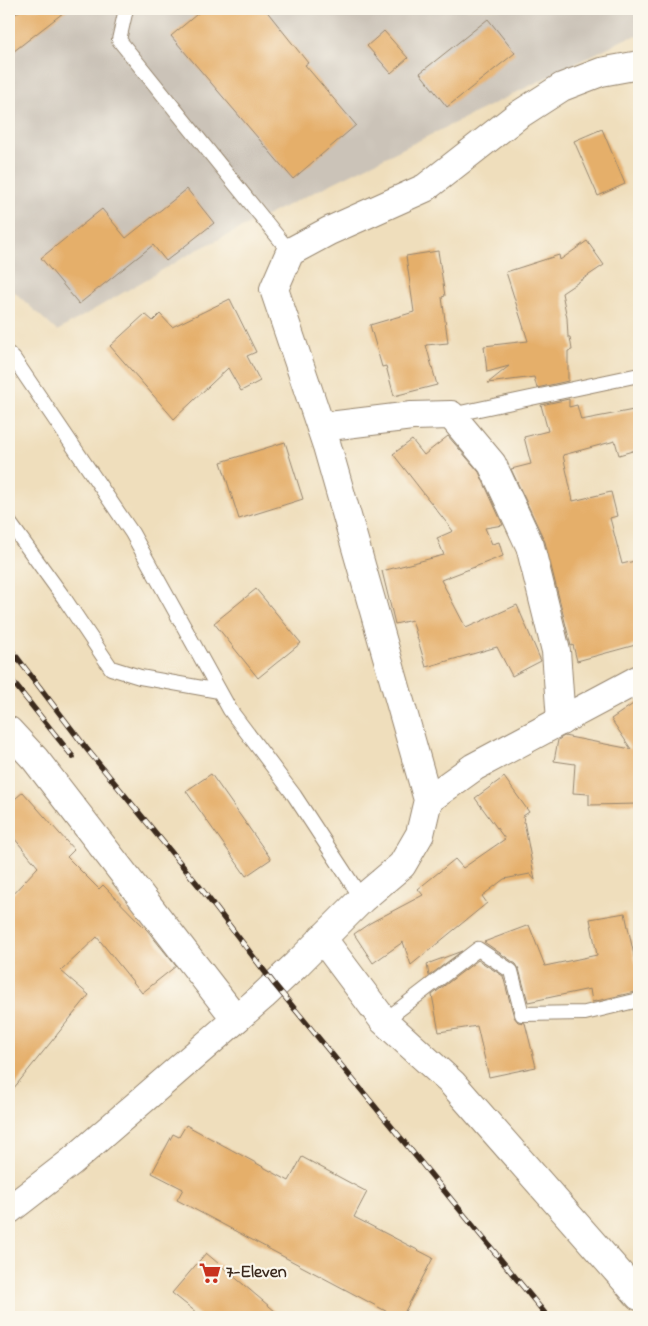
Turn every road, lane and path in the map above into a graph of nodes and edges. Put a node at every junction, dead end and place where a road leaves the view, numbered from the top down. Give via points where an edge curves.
1 (126, 9) edge
2 (639, 65) edge
3 (290, 252) junction
4 (9, 354) edge
5 (639, 375) edge
6 (451, 415) junction
7 (321, 427) junction
8 (9, 522) edge
9 (639, 679) edge
10 (219, 690) junction
11 (561, 721) junction
12 (9, 731) edge
13 (428, 800) junction
14 (362, 900) junction
15 (322, 938) junction
16 (639, 1000) edge
17 (236, 1019) junction
18 (384, 1021) junction
19 (9, 1210) edge
20 (639, 1296) edge

1 - 3 lane via 119,40
2 - 3 street via 601,72 562,87 517,116 425,188
3 - 7 street via 274,289
4 - 10 lane via 132,532
5 - 6 lane
6 - 7 street via 412,416
6 - 11 street via 492,464 530,546 556,651
7 - 13 street
8 - 10 lane via 111,668 140,677
9 - 11 street
10 - 14 lane via 230,710 294,795
11 - 13 street via 474,767
12 - 17 street via 36,759
13 - 14 street via 420,834 402,865
14 - 15 street
15 - 17 street
15 - 18 street
16 - 18 lane via 585,1013 522,1014 511,971 478,949
17 - 19 street via 71,1162
18 - 20 street via 452,1084

